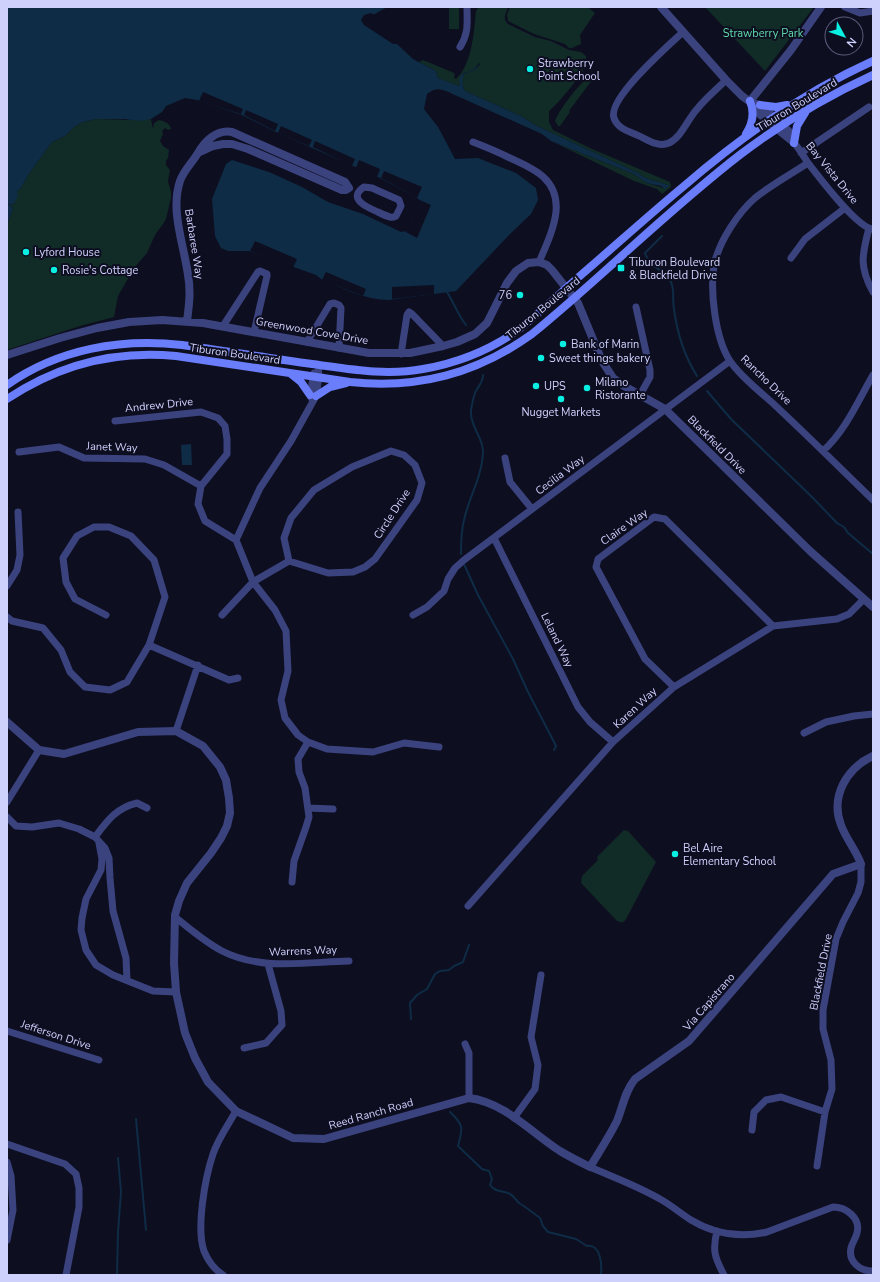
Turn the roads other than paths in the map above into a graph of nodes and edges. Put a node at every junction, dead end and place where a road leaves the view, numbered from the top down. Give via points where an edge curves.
1 (468, 7) edge
2 (661, 7) edge
3 (821, 7) edge
4 (845, 7) edge
5 (873, 11) edge
6 (683, 32) junction
7 (460, 47) dead end
8 (873, 61) edge
9 (873, 75) edge
10 (726, 80) junction
11 (801, 100) junction
12 (754, 103) junction
13 (868, 107) dead end
14 (808, 110) junction
15 (771, 119) junction
16 (780, 127) junction
17 (739, 141) junction
18 (473, 142) dead end
19 (794, 143) junction
20 (198, 153) junction
21 (801, 153) junction
22 (808, 162) junction
23 (349, 188) junction
24 (359, 193) junction
25 (845, 208) junction
26 (871, 228) edge
27 (791, 258) dead end
28 (539, 262) junction
29 (567, 288) junction
30 (873, 292) edge
31 (574, 297) junction
32 (636, 307) dead end
33 (187, 321) junction
34 (223, 326) junction
35 (254, 332) junction
36 (307, 342) junction
37 (443, 346) junction
38 (339, 348) junction
39 (401, 354) junction
40 (7, 355) edge
41 (730, 361) junction
42 (318, 365) junction
43 (290, 373) junction
44 (873, 375) edge
45 (316, 377) junction
46 (350, 382) junction
47 (7, 385) edge
48 (640, 395) junction
49 (313, 398) junction
50 (7, 399) edge
51 (665, 409) junction
52 (116, 421) dead end
53 (823, 451) junction
54 (19, 452) dead end
55 (505, 458) dead end
56 (201, 486) junction
57 (873, 500) edge
58 (532, 510) junction
59 (18, 512) dead end
60 (494, 538) junction
61 (236, 540) junction
62 (289, 561) junction
63 (252, 582) junction
64 (7, 586) edge
65 (864, 599) junction
66 (873, 607) edge
67 (106, 615) dead end
68 (222, 615) dead end
69 (413, 615) dead end
70 (7, 617) edge
71 (773, 626) junction
72 (149, 645) junction
73 (198, 666) junction
74 (238, 678) dead end
75 (674, 687) junction
76 (873, 714) edge
77 (7, 722) edge
78 (176, 730) junction
79 (804, 733) dead end
80 (308, 742) junction
81 (614, 742) junction
82 (439, 746) dead end
83 (39, 750) junction
84 (873, 756) edge
85 (7, 802) edge
86 (147, 808) dead end
87 (308, 808) junction
88 (333, 809) dead end
89 (7, 817) edge
90 (97, 840) junction
91 (860, 864) junction
92 (292, 882) dead end
93 (468, 906) dead end
94 (175, 917) junction
95 (349, 961) dead end
96 (268, 964) junction
97 (541, 975) dead end
98 (127, 980) junction
99 (176, 992) junction
100 (7, 1031) edge
101 (465, 1044) dead end
102 (244, 1048) dead end
103 (99, 1060) dead end
104 (469, 1098) junction
105 (236, 1111) junction
106 (825, 1112) junction
107 (514, 1118) junction
108 (752, 1130) dead end
109 (7, 1144) edge
110 (7, 1162) edge
111 (817, 1166) dead end
112 (590, 1167) junction
113 (717, 1231) junction
114 (7, 1240) edge
115 (873, 1272) edge
116 (66, 1275) edge
117 (223, 1275) edge
118 (724, 1275) edge

1 - 7 street via 466,39
2 - 6 street
3 - 12 street
4 - 5 street via 860,13
6 - 10 street
6 - 10 street via 647,65 625,92 613,111 618,125 660,145 670,142 697,108
8 - 11 main road, Tiburon Boulevard
9 - 14 main road, Tiburon Boulevard
10 - 12 street via 742,96
11 - 12 main road via 780,107
11 - 15 main road, Tiburon Boulevard
12 - 15 street
12 - 17 main road via 753,120
13 - 21 street
14 - 16 main road, Tiburon Boulevard
14 - 19 main road via 797,126
15 - 16 street
15 - 17 main road, Tiburon Boulevard
16 - 19 street, Bay Vista Drive via 791,134
16 - 31 main road, Tiburon Boulevard via 712,178
17 - 29 main road, Tiburon Boulevard
18 - 28 street via 534,169 550,186 556,212
19 - 21 street, Bay Vista Drive
20 - 23 street, Barbaree Way via 218,144 237,145 342,190
20 - 23 street, Barbaree Way via 202,146 216,135 230,132 345,182
20 - 33 street, Barbaree Way via 182,176 176,202 190,290
21 - 22 street, Bay Vista Drive
22 - 25 street, Bay Vista Drive
22 - 41 street, Rancho Drive via 755,199 737,218 726,235 715,261 714,316
23 - 24 street, Barbaree Way
24 - 24 street via 362,205 390,217 396,216 401,206 398,199 372,188 364,188
25 - 26 street, Bay Vista Drive via 859,222
25 - 27 street via 805,239
26 - 30 street via 862,254 864,269
28 - 29 street via 550,268
28 - 37 street, Greenwood Cove Drive via 525,264 513,274 491,316 481,328 468,337
29 - 31 street, Blackfield Drive
29 - 42 main road, Tiburon Boulevard via 526,324 505,338 482,351 447,364 422,370 384,372
31 - 46 main road, Tiburon Boulevard via 522,341 488,361 465,370 440,378 408,383
31 - 48 street, Blackfield Drive via 608,371 620,384
32 - 48 street via 650,370 650,378
33 - 34 street, Greenwood Cove Drive
33 - 40 street, Greenwood Cove Drive via 138,321 97,328
34 - 35 street, Greenwood Cove Drive
34 - 35 street via 260,271 268,276
35 - 36 street, Greenwood Cove Drive
36 - 38 street, Greenwood Cove Drive
36 - 38 street via 330,304 334,302 341,308
37 - 39 street, Greenwood Cove Drive
37 - 39 street via 409,312
38 - 39 street, Greenwood Cove Drive via 369,353
41 - 51 street, Cecilia Way
41 - 53 street, Rancho Drive
42 - 45 street
42 - 47 main road, Tiburon Boulevard via 182,345 130,343 98,347 68,355 32,370
43 - 45 main road, Tiburon Boulevard
43 - 49 main road via 301,382
43 - 50 main road, Tiburon Boulevard via 163,355 125,355 63,370
44 - 53 street via 843,428
45 - 46 main road, Tiburon Boulevard
45 - 49 street
46 - 49 main road via 330,387
48 - 51 street, Blackfield Drive
49 - 61 street via 306,416 260,488
51 - 58 street, Cecilia Way
51 - 65 street, Blackfield Drive via 810,551
52 - 56 street, Andrew Drive via 201,412 218,418 225,426 227,454
53 - 57 street, Rancho Drive
54 - 56 street, Janet Way via 54,447 84,458 146,459 164,465
55 - 58 street via 510,482
56 - 61 street via 198,504 206,521
58 - 60 street, Cecilia Way
59 - 64 street via 20,555 17,570
60 - 69 street, Cecilia Way via 455,568 444,591 427,607
60 - 81 street, Leland Way via 578,707 590,722
61 - 63 street
62 - 62 street, Circle Drive via 328,573 353,572 376,559 417,500 422,482 415,465 404,455 391,451 352,467 314,490 291,518 284,538
62 - 63 street
63 - 68 street
63 - 80 street via 275,610 286,632 288,672 281,700 285,718 298,735
65 - 66 street, Blackfield Drive
65 - 71 street, Karen Way via 849,614 837,619
67 - 72 street via 75,599 66,582 63,558 77,536 94,527 109,527 132,536 154,560 165,597
70 - 72 street via 12,621 43,628 61,650 70,672 85,687 110,690 127,682
71 - 75 street, Karen Way
71 - 75 street, Claire Way via 665,519 654,517 598,559 596,566 645,659
72 - 73 street
73 - 74 street via 229,680
73 - 78 street
75 - 81 street, Karen Way
76 - 79 street via 826,722
77 - 83 street
78 - 83 street via 138,732 64,754
78 - 94 street, Reed Ranch Road via 203,746 220,767 226,780 230,813 221,838 187,883
80 - 82 street via 327,749 373,752 404,743
80 - 87 street via 298,759
81 - 93 street, Karen Way
83 - 85 street
84 - 91 street, Blackfield Drive via 858,764 848,774 841,786 838,799 841,825 855,849
86 - 90 street via 136,803 113,814
87 - 88 street
87 - 92 street via 309,817 294,861
89 - 90 street via 16,826 32,827 58,823 79,829
90 - 98 street via 105,848 109,858 113,911 126,958
90 - 98 street via 102,864 85,904 82,938 96,965
91 - 106 street, Blackfield Drive via 861,882 836,939 823,1010 823,1029 831,1060 832,1089
91 - 112 street, Via Capistrano via 833,874 689,1041 635,1079 625,1094 616,1122
94 - 96 street, Warrens Way via 223,951
94 - 99 street, Reed Ranch Road
95 - 96 street, Warrens Way
96 - 102 street via 282,1011 282,1025 266,1043
97 - 107 street via 531,1037 538,1065 535,1089
98 - 99 street via 153,991
99 - 105 street, Reed Ranch Road via 185,1033 195,1058 208,1082
100 - 103 street, Jefferson Drive
101 - 104 street via 469,1054
104 - 105 street, Reed Ranch Road via 324,1139 293,1138
104 - 107 street via 494,1105
105 - 117 street via 213,1154 204,1185 202,1208 204,1250 212,1266
106 - 108 street via 781,1097 766,1100 754,1112
106 - 111 street, Blackfield Drive
107 - 112 street via 560,1151
109 - 116 street via 65,1164 76,1174 79,1207
110 - 114 street via 11,1176 13,1210
112 - 113 street via 660,1199 697,1223
113 - 115 street via 738,1236 759,1234 839,1207 850,1213 857,1225 851,1248 854,1263 864,1270
113 - 118 street via 714,1253

